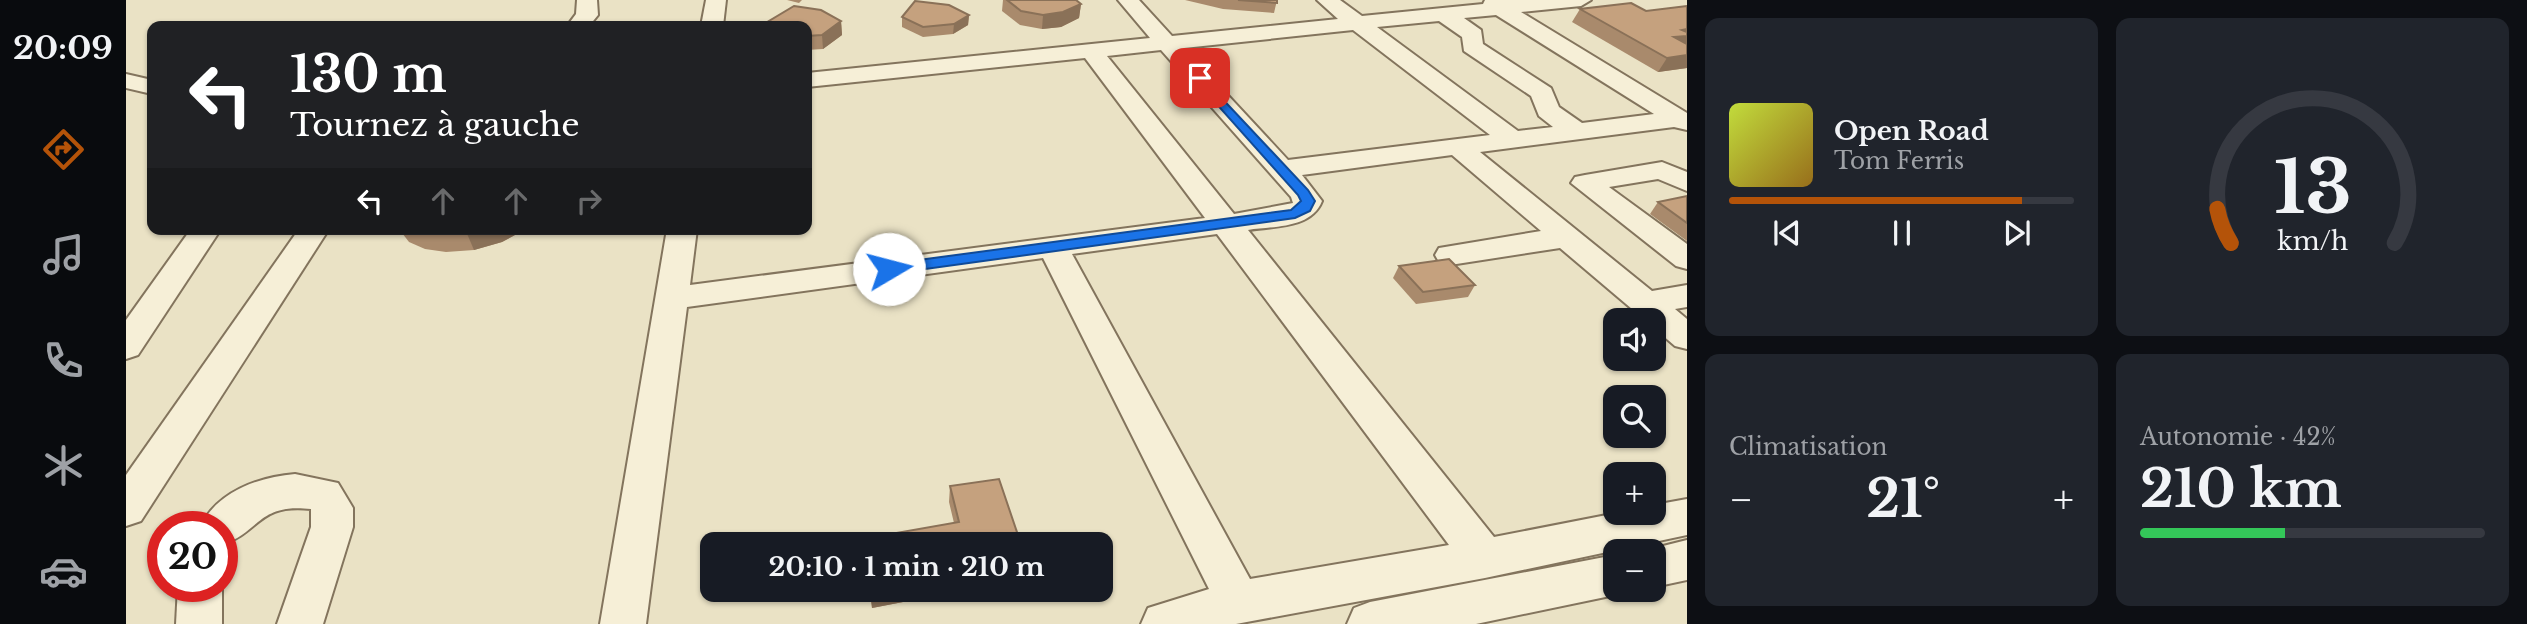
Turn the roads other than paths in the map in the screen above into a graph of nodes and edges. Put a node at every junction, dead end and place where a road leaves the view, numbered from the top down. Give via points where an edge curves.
1 (587, 0) edge
2 (716, 0) edge
3 (1128, 0) edge
4 (1327, 0) edge
5 (1410, 0) edge
6 (1581, 0) edge
7 (1492, 4) edge
8 (1438, 15) junction
9 (582, 21) edge
10 (713, 21) edge
11 (1358, 23) junction
12 (1167, 42) junction
13 (1091, 50) junction
14 (812, 79) edge
15 (126, 81) edge
16 (147, 86) edge
17 (1683, 122) edge
18 (1577, 132) junction
19 (1513, 140) junction
20 (1458, 147) junction
21 (1281, 169) junction
22 (1687, 183) edge
23 (1226, 224) junction
24 (202, 235) edge
25 (310, 235) edge
26 (681, 235) edge
27 (1566, 237) junction
28 (1053, 248) junction
29 (1450, 255) dead end
30 (1687, 259) edge
31 (1687, 296) edge
32 (671, 298) junction
33 (1645, 303) junction
34 (1687, 337) edge
35 (126, 346) edge
36 (126, 508) edge
37 (238, 512) edge
38 (1687, 517) edge
39 (1485, 558) junction
40 (1687, 560) edge
41 (1666, 564) edge
42 (1603, 577) edge
43 (200, 602) edge
44 (1239, 602) junction
45 (199, 624) edge
46 (300, 624) edge
47 (623, 624) edge
48 (1164, 624) edge
49 (1370, 624) edge

1 - 9 lane
2 - 10 lane
3 - 12 lane
4 - 11 lane
5 - 8 lane
6 - 7 lane
7 - 8 lane
7 - 17 lane
8 - 11 lane
8 - 18 lane via 1473,35 1472,46 1542,93 1548,111
11 - 12 lane
11 - 19 lane
12 - 13 lane
12 - 21 lane
13 - 14 lane
13 - 23 lane
15 - 16 lane
17 - 18 lane
18 - 19 lane
19 - 20 lane
20 - 21 lane
20 - 27 lane
21 - 23 lane via 1308,201 1305,208 1295,214
22 - 30 lane via 1662,170 1585,183
23 - 28 lane
23 - 39 lane
24 - 35 lane
25 - 36 lane
26 - 32 lane
27 - 29 lane
27 - 33 lane
28 - 32 lane
28 - 44 lane
31 - 33 lane
32 - 47 lane
33 - 34 lane
37 - 46 lane via 265,495 309,491 324,495 332,508 332,527
38 - 39 lane
39 - 44 lane
40 - 41 lane
42 - 49 lane
43 - 45 lane
44 - 48 lane

